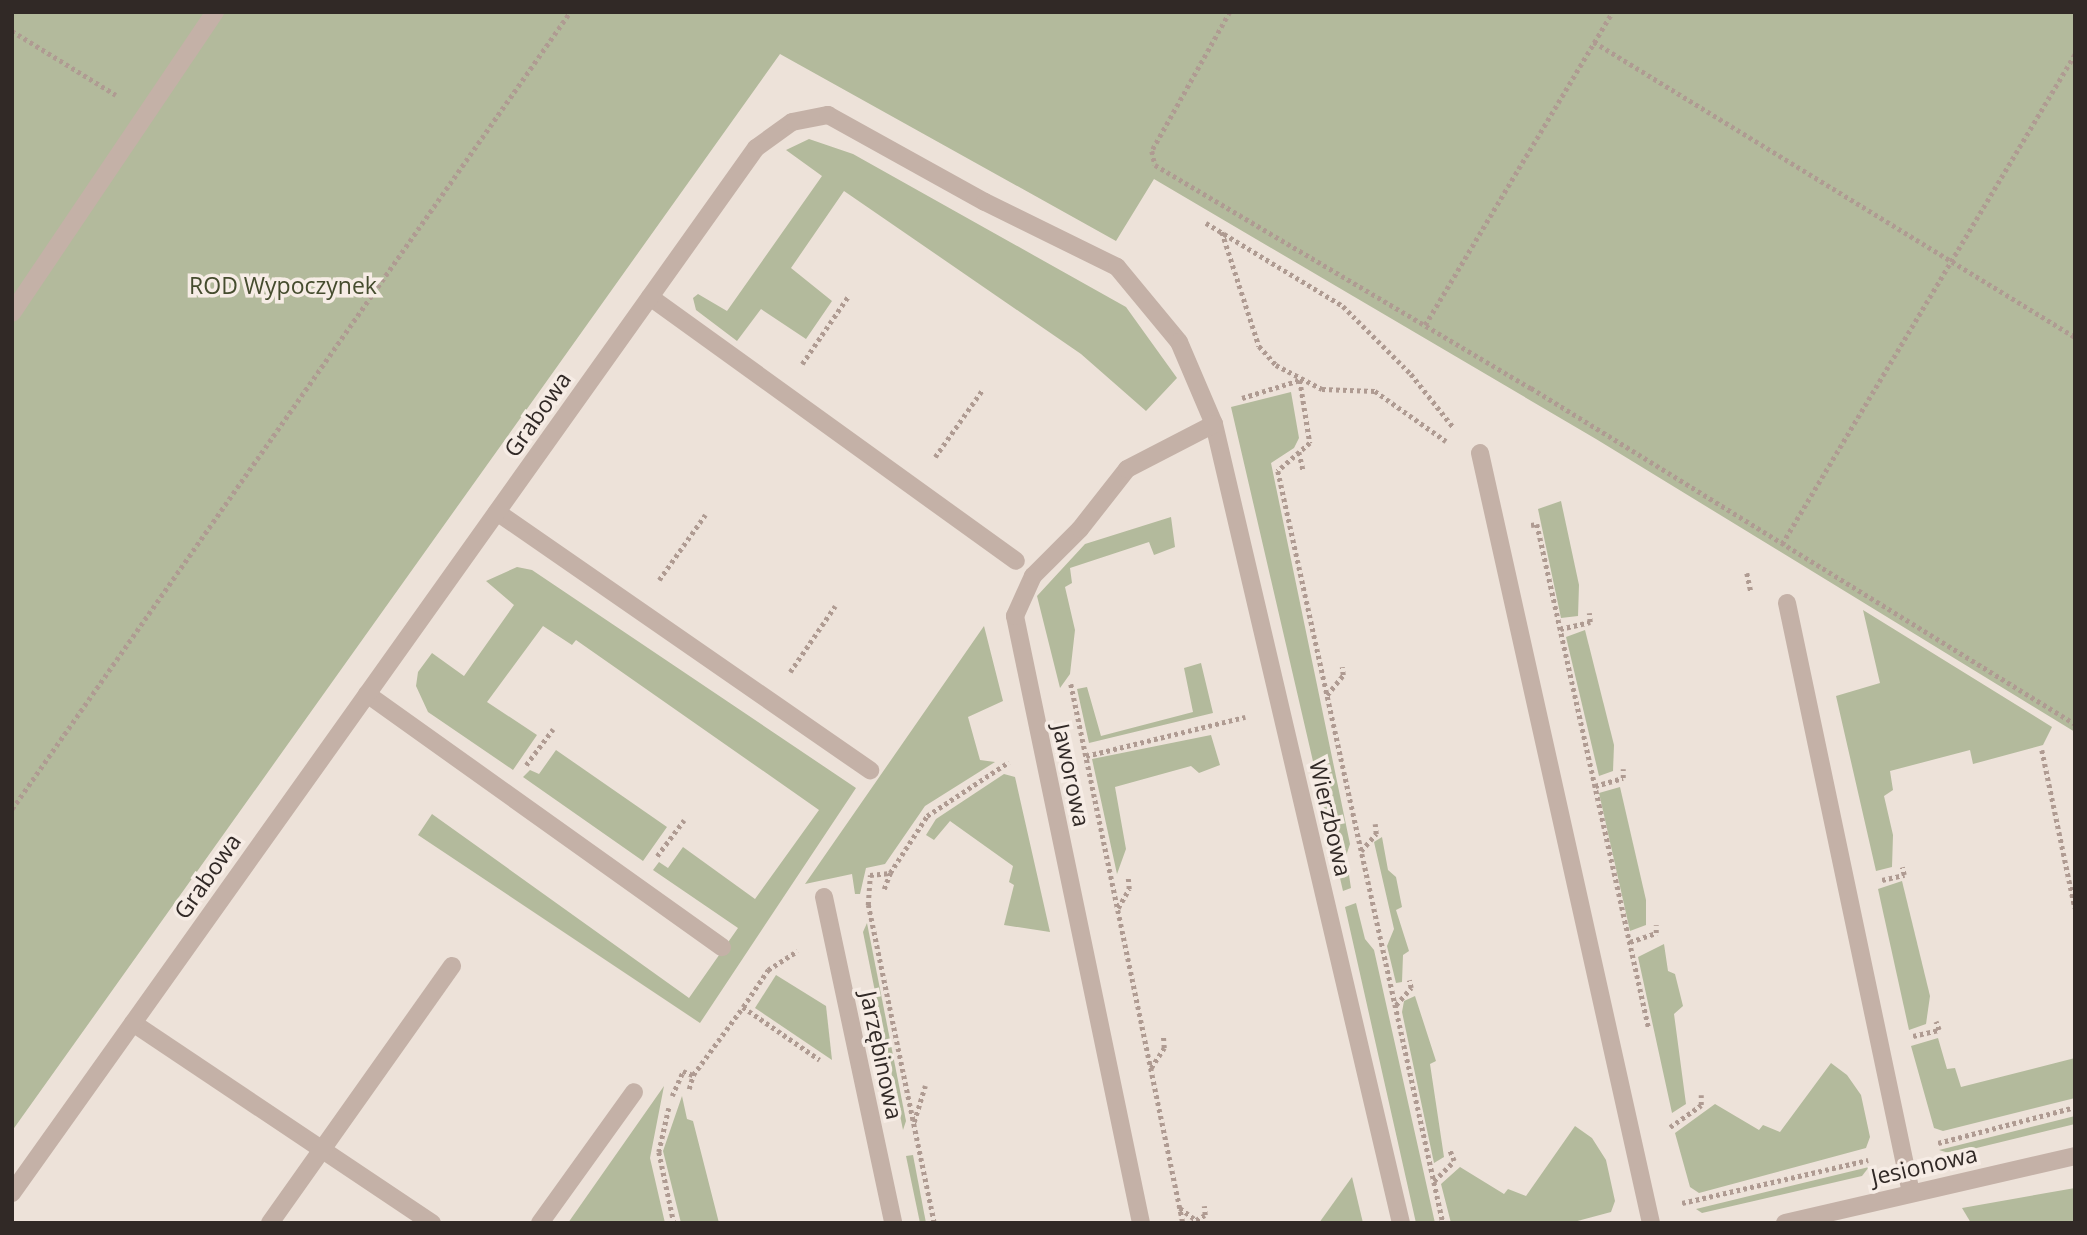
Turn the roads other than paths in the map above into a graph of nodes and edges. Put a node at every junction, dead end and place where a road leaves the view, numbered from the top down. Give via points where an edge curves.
1 (215, 12) edge
2 (650, 297) junction
3 (12, 313) edge
4 (1214, 424) junction
5 (1480, 453) dead end
6 (497, 512) junction
7 (1016, 561) dead end
8 (1787, 603) dead end
9 (367, 694) junction
10 (870, 770) dead end
11 (824, 897) dead end
12 (722, 947) dead end
13 (452, 966) dead end
14 (133, 1023) junction
15 (634, 1092) dead end
16 (320, 1148) junction
17 (2075, 1156) edge
18 (12, 1193) edge
19 (1911, 1193) junction
20 (1650, 1217) edge
21 (270, 1223) edge
22 (432, 1223) edge
23 (540, 1223) edge
24 (893, 1223) edge
25 (1141, 1223) edge
26 (1401, 1223) edge
27 (1785, 1223) edge

1 - 3 street
2 - 4 street, Grabowa via 756,148 792,122 828,115 985,202 1117,267 1179,342
2 - 6 street, Grabowa
2 - 7 street
4 - 25 street, Jaworowa via 1127,469 1080,529 1033,576 1015,616
4 - 26 street, Wierzbowa
5 - 20 street
6 - 9 street, Grabowa
6 - 10 street
8 - 19 street
9 - 12 street
9 - 14 street, Grabowa
11 - 24 street, Jarzębinowa
13 - 16 street
14 - 16 street
14 - 18 street, Grabowa
15 - 23 street
16 - 21 street
16 - 22 street
17 - 19 street, Jesionowa
19 - 27 street, Jesionowa

